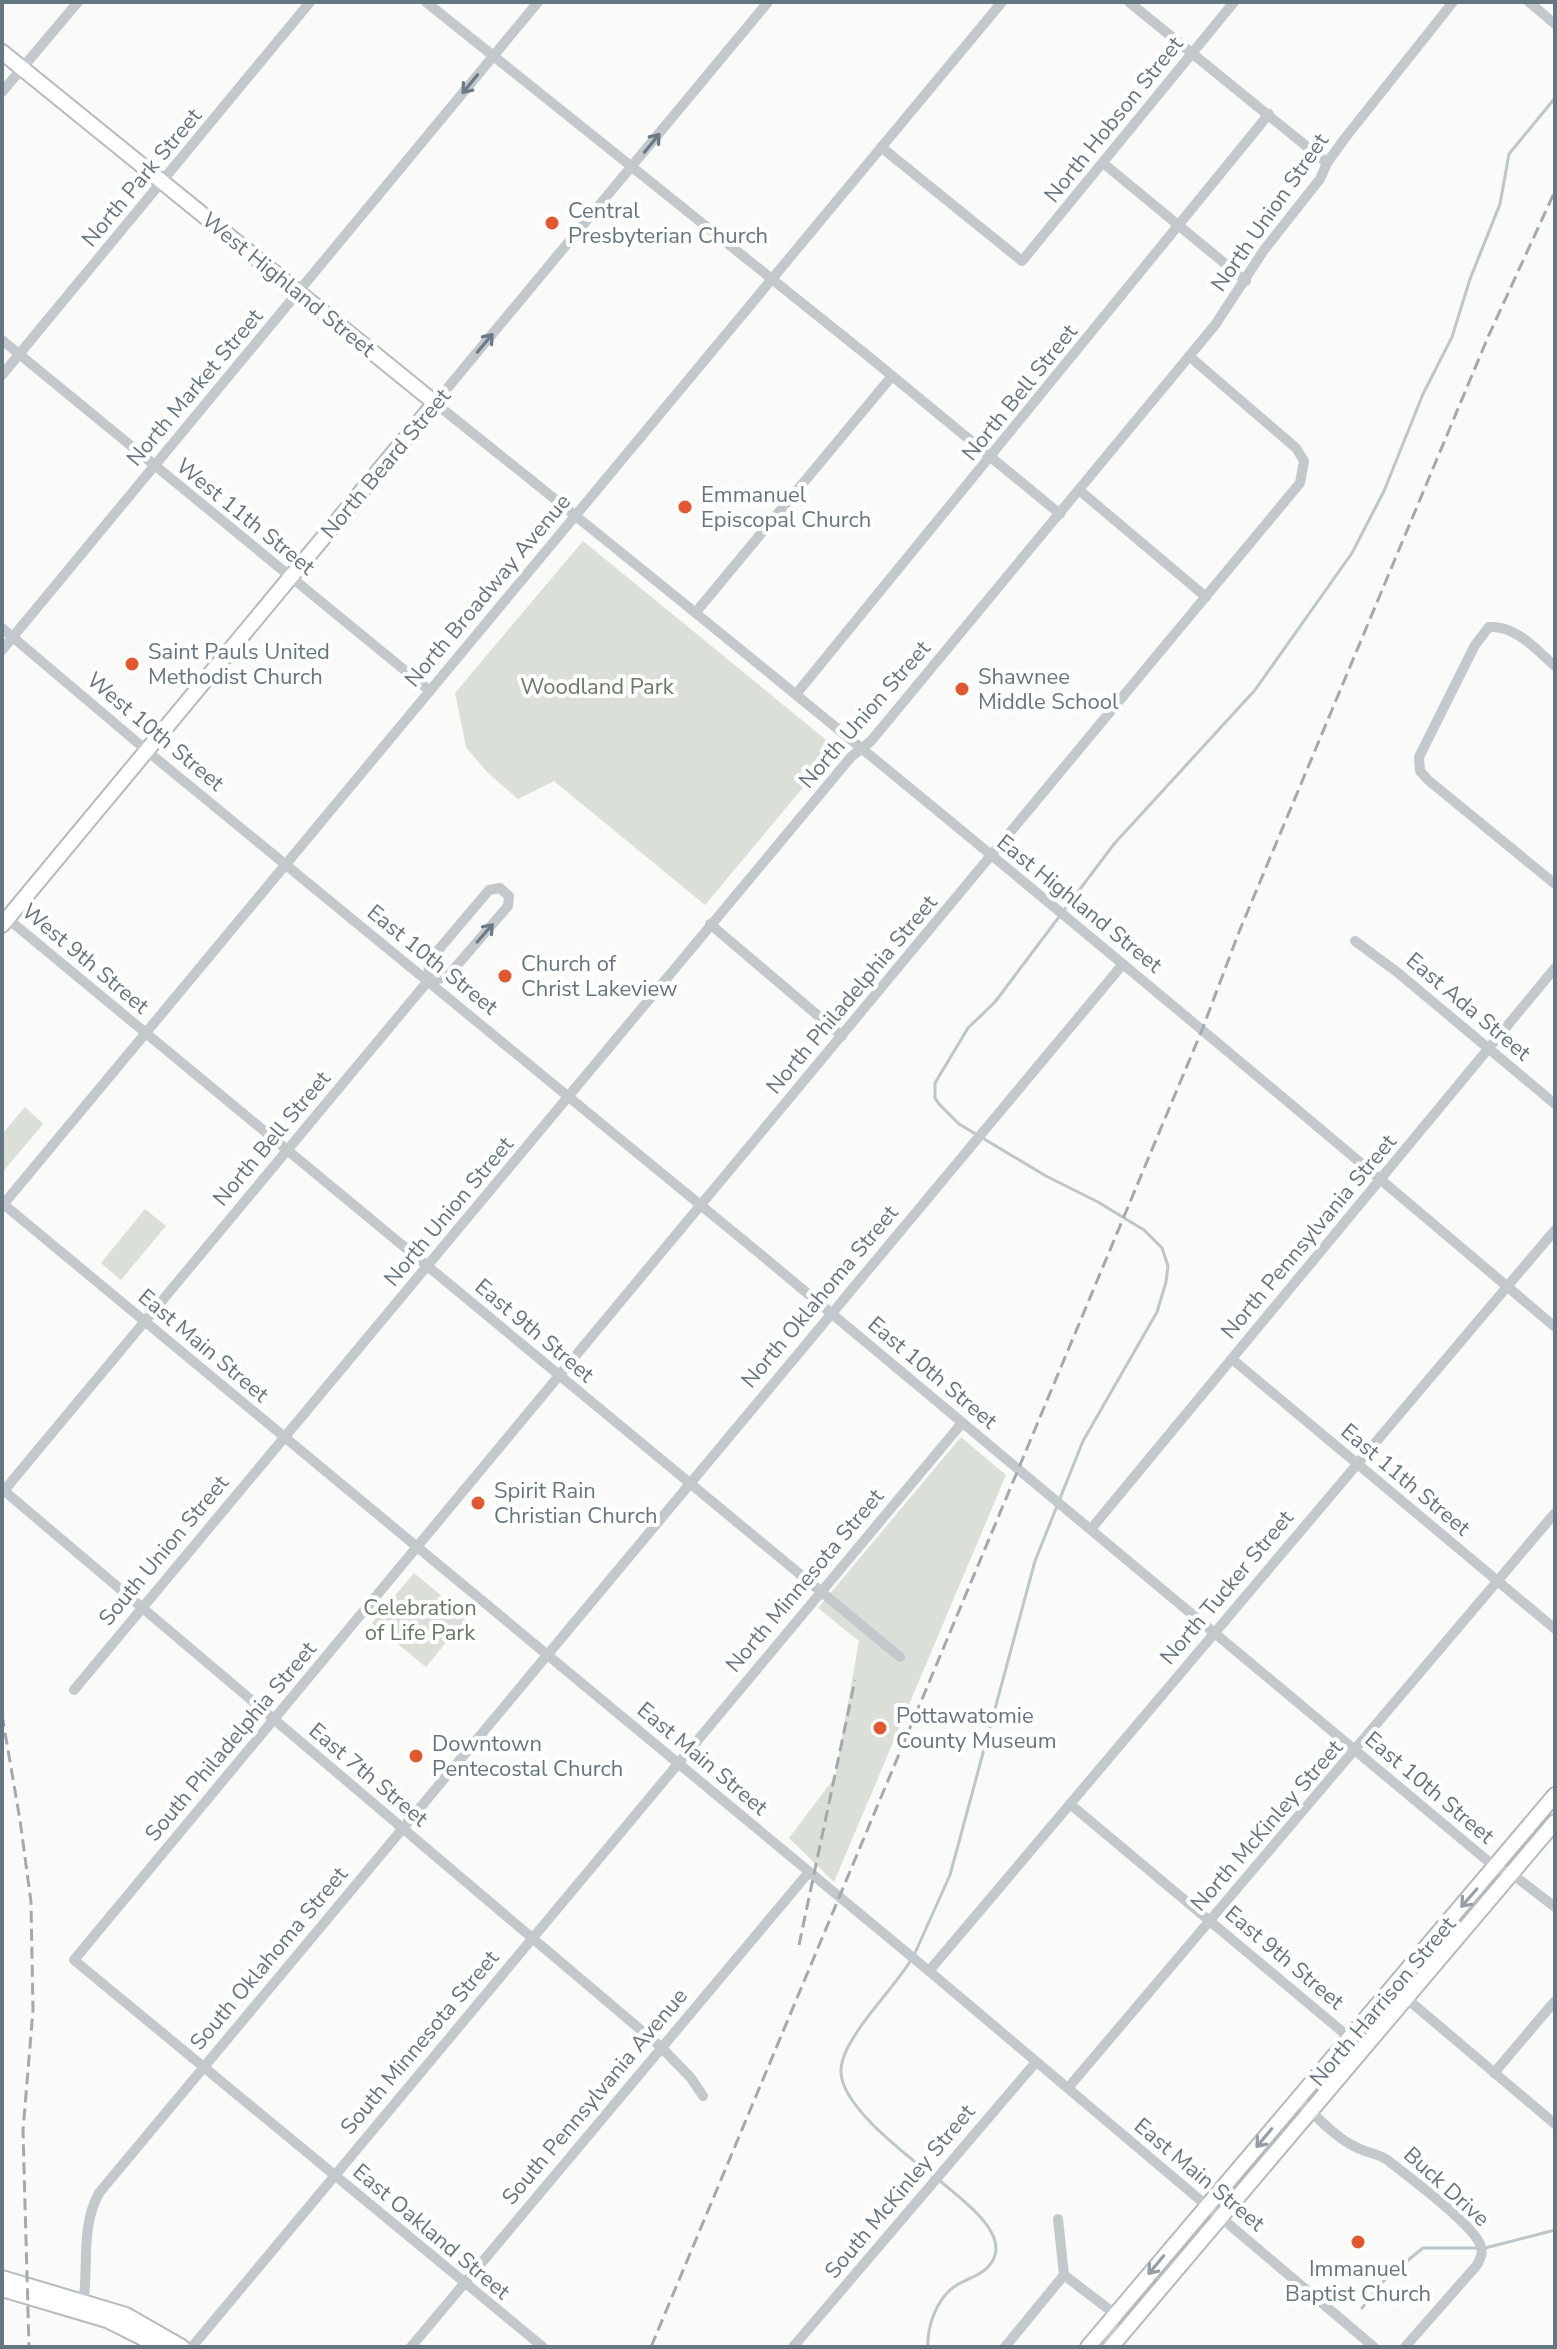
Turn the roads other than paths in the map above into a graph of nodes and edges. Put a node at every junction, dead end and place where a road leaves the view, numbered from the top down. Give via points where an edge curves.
1 (78, 2) edge
2 (310, 2) edge
3 (426, 2) edge
4 (538, 2) edge
5 (768, 2) edge
6 (1002, 2) edge
7 (1129, 2) edge
8 (1234, 2) edge
9 (1453, 2) edge
10 (1529, 2) edge
11 (1555, 24) edge
12 (2, 52) edge
13 (1192, 53) junction
14 (493, 56) junction
15 (22, 68) junction
16 (2, 92) edge
17 (1269, 114) junction
18 (881, 147) junction
19 (1103, 163) junction
20 (1327, 163) junction
21 (633, 167) junction
22 (164, 182) junction
23 (1179, 226) junction
24 (772, 279) junction
25 (1246, 281) junction
26 (299, 293) junction
27 (2, 340) edge
28 (20, 355) junction
29 (1189, 356) junction
30 (2, 375) edge
31 (892, 376) junction
32 (435, 403) junction
33 (992, 457) junction
34 (154, 466) junction
35 (1079, 490) junction
36 (1060, 514) junction
37 (575, 516) junction
38 (290, 577) junction
39 (1206, 597) junction
40 (696, 612) junction
41 (2, 628) edge
42 (13, 637) junction
43 (2, 650) edge
44 (1555, 666) edge
45 (430, 691) junction
46 (797, 693) junction
47 (861, 748) junction
48 (147, 750) junction
49 (991, 857) junction
50 (286, 864) junction
51 (1555, 884) edge
52 (4, 919) edge
53 (710, 924) junction
54 (1355, 941) dead end
55 (1123, 964) junction
56 (1555, 968) edge
57 (428, 981) junction
58 (145, 1033) junction
59 (842, 1036) junction
60 (1489, 1047) junction
61 (569, 1096) junction
62 (1555, 1104) edge
63 (287, 1149) junction
64 (1382, 1180) junction
65 (3, 1204) edge
66 (702, 1206) junction
67 (1555, 1230) edge
68 (428, 1266) junction
69 (1507, 1286) junction
70 (831, 1313) junction
71 (145, 1321) junction
72 (1555, 1327) edge
73 (1232, 1359) junction
74 (558, 1376) junction
75 (962, 1423) junction
76 (284, 1436) junction
77 (1355, 1464) junction
78 (688, 1484) junction
79 (3, 1491) edge
80 (1555, 1513) edge
81 (1091, 1529) junction
82 (417, 1547) junction
83 (1498, 1582) junction
84 (820, 1592) junction
85 (141, 1608) junction
86 (1555, 1629) edge
87 (1213, 1633) junction
88 (547, 1655) junction
89 (900, 1657) dead end
90 (74, 1690) dead end
91 (272, 1720) junction
92 (1355, 1751) junction
93 (677, 1762) junction
94 (1555, 1795) edge
95 (1070, 1804) junction
96 (1555, 1822) edge
97 (402, 1828) junction
98 (1495, 1867) junction
99 (809, 1872) junction
100 (1512, 1874) junction
101 (1555, 1907) edge
102 (1210, 1920) junction
103 (533, 1937) junction
104 (74, 1960) joint
105 (927, 1969) junction
106 (1393, 1987) junction
107 (1406, 1999) junction
108 (1555, 2001) edge
109 (1350, 2038) junction
110 (661, 2047) junction
111 (1363, 2049) junction
112 (1036, 2062) junction
113 (204, 2067) junction
114 (1494, 2073) junction
115 (1068, 2088) junction
116 (703, 2096) dead end
117 (1298, 2099) junction
118 (1310, 2111) junction
119 (1555, 2124) edge
120 (334, 2175) junction
121 (1207, 2206) junction
122 (1220, 2217) junction
123 (1058, 2219) dead end
124 (1064, 2275) junction
125 (2, 2278) edge
126 (464, 2283) junction
127 (2, 2289) edge
128 (83, 2307) junction
129 (1115, 2314) junction
130 (161, 2347) edge
131 (182, 2347) edge
132 (192, 2347) edge
133 (411, 2347) edge
134 (543, 2347) edge
135 (793, 2347) edge
136 (1005, 2347) edge
137 (1088, 2347) edge
138 (1109, 2347) edge
139 (1374, 2347) edge
140 (1405, 2347) edge

1 - 15 street
2 - 22 street, North Park Street
3 - 14 street
4 - 14 street, North Market Street
21 -> 5 street, North Beard Street
6 - 18 street, North Broadway Avenue
7 - 13 street
8 - 13 street, North Hobson Street
9 - 20 street, North Union Street
10 - 11 street
12 - 15 main road, West Highland Street
13 - 17 street
13 - 19 street, North Hobson Street
14 - 21 street
14 -> 26 street, North Market Street
15 - 16 street
15 - 22 main road, West Highland Street
17 - 20 street
17 - 23 street, North Bell Street
18 - 19 street, North Hobson Street via 1022,261
18 - 24 street, North Broadway Avenue
19 - 23 street
20 - 25 street, North Union Street
21 - 24 street
32 -> 21 street, North Beard Street
22 - 26 main road, West Highland Street
22 - 28 street, North Park Street
23 - 25 street
23 - 33 street, North Bell Street
24 - 31 street
24 - 37 street, North Broadway Avenue
25 - 29 street, North Union Street
26 - 32 main road, West Highland Street
26 - 34 street, North Market Street
27 - 28 street, West 11th Street
28 - 30 street, North Park Street
28 - 34 street, West 11th Street
29 - 35 street, North Union Street
29 - 39 street, North Philadelphia Street via 1296,448 1304,461 1300,483
31 - 33 street
31 - 40 street
32 - 37 street, West Highland Street
32 - 38 main road, North Beard Street
33 - 36 street
33 - 46 street, North Bell Street
34 - 38 street, West 11th Street
34 - 42 street, North Market Street
35 - 36 street, North Union Street
35 - 39 street
36 - 47 street, North Union Street
37 - 40 street, East Highland Street
37 - 45 street, North Broadway Avenue
38 - 45 street, West 11th Street
38 - 48 main road, North Beard Street
39 - 49 street, North Philadelphia Street
40 - 46 street, East Highland Street
41 - 42 street, West 10th Street
42 - 43 street, North Market Street
42 - 48 street, West 10th Street
44 - 51 street via 1515,632 1489,627 1419,757 1420,771
45 - 50 street, North Broadway Avenue
46 - 47 street, East Highland Street
47 - 49 street, East Highland Street
47 - 53 street, North Union Street
48 - 50 street, West 10th Street
48 - 52 main road, North Beard Street
49 - 55 street, East Highland Street
49 - 59 street, North Philadelphia Street
50 - 57 street, East 10th Street
50 - 58 street, North Broadway Avenue
52 - 58 street, West 9th Street
53 - 59 street
53 - 61 street, North Union Street
54 - 60 street, East Ada Street
55 - 64 street, East Highland Street
55 - 70 street, North Oklahoma Street
56 - 60 street, North Pennsylvania Street
57 -> 57 street, North Bell Street via 447,977 508,906 509,896 500,888 489,890 429,961
57 - 61 street, East 10th Street
57 - 63 street, North Bell Street
58 - 63 street, East 9th Street
58 - 65 street, North Broadway Avenue
59 - 66 street, North Philadelphia Street
60 - 62 street, East Ada Street
60 - 64 street, North Pennsylvania Street
61 - 66 street, East 10th Street
61 - 68 street, North Union Street
63 - 68 street, East 9th Street
63 - 71 street, North Bell Street
64 - 69 street, East Highland Street
64 - 73 street, North Pennsylvania Street
65 - 71 street, East Main Street
66 - 70 street, East 10th Street
66 - 74 street, North Philadelphia Street
67 - 69 street, North Tucker Street
68 - 74 street, East 9th Street
68 - 76 street, North Union Street
69 - 72 street, East Highland Street
69 - 77 street, North Tucker Street
70 - 75 street, East 10th Street
70 - 78 street, North Oklahoma Street
71 - 76 street, East Main Street
71 - 79 street, North Bell Street
73 - 77 street, East 11th Street
73 - 81 street, North Pennsylvania Street
74 - 78 street, East 9th Street
74 - 82 street, North Philadelphia Street
75 - 81 street, East 10th Street
75 - 84 street, North Minnesota Street
76 - 82 street, East Main Street
76 - 85 street, South Union Street
77 - 83 street, East 11th Street
77 - 87 street, North Tucker Street
78 - 84 street, East 9th Street
78 - 88 street, North Oklahoma Street
79 - 85 street, East 7th Street
80 - 83 street, North McKinley Street
81 - 87 street, East 10th Street
82 - 88 street, East Main Street
82 - 91 street, South Philadelphia Street
83 - 86 street, East 11th Street
83 - 92 street, North McKinley Street
84 - 89 street, East 9th Street
84 - 93 street, North Minnesota Street
85 - 90 street, South Union Street
85 - 91 street, East 7th Street
87 - 92 street, East 10th Street
87 - 95 street, North Tucker Street
88 - 93 street, East Main Street
88 - 97 street, South Oklahoma Street
91 - 97 street, East 7th Street
91 - 104 street, South Philadelphia Street
92 - 98 street, East 10th Street
92 - 102 street, North McKinley Street
93 - 99 street, East Main Street
93 - 103 street, South Minnesota Street
94 - 98 main road, North Harrison Street
95 - 102 street, East 9th Street
95 - 105 street, North Tucker Street
96 - 100 main road, North Harrison Street
97 - 103 street, East 7th Street
97 - 113 street, South Oklahoma Street
98 - 100 street, East 10th Street
98 -> 106 main road, North Harrison Street
99 - 105 street, East Main Street
99 - 110 street, South Pennsylvania Avenue
100 - 101 street, East 10th Street
100 - 107 main road, North Harrison Street
102 - 109 street, East 9th Street
102 - 115 street, North McKinley Street
103 - 110 street, East 7th Street
103 - 120 street, South Minnesota Street
104 - 113 street, East Oakland Street
105 - 112 street, East Main Street
106 - 107 street
106 - 109 main road, North Harrison Street
107 - 111 main road, North Harrison Street
107 - 114 street
108 - 114 street
109 - 111 street, East 9th Street
109 - 117 main road, North Harrison Street
110 - 116 street, East 7th Street
110 - 126 street, South Pennsylvania Avenue
111 - 118 main road, North Harrison Street
112 - 115 street, East Main Street
112 - 135 street, South McKinley Street
113 - 120 street, East Oakland Street
113 - 128 street, South Oklahoma Street via 90,2209
114 - 119 street
115 - 121 street, East Main Street
117 - 118 street, Buck Drive
117 -> 121 main road, North Harrison Street
118 - 122 main road, North Harrison Street
118 - 140 street, Buck Drive via 1347,2142 1381,2155 1481,2245 1482,2256
120 - 126 street, East Oakland Street
120 - 132 street, South Minnesota Street
121 - 122 street, East Main Street
121 -> 129 main road, North Harrison Street
122 - 138 main road, North Harrison Street
122 - 139 street, East Main Street
123 - 124 street
124 - 129 street
124 - 136 street
125 - 128 main road
126 - 133 street, South Pennsylvania Avenue
126 - 134 street, East Oakland Street
127 - 128 main road
128 - 130 main road
128 - 131 main road via 126,2315
129 - 137 main road, North Harrison Street
129 - 138 street

